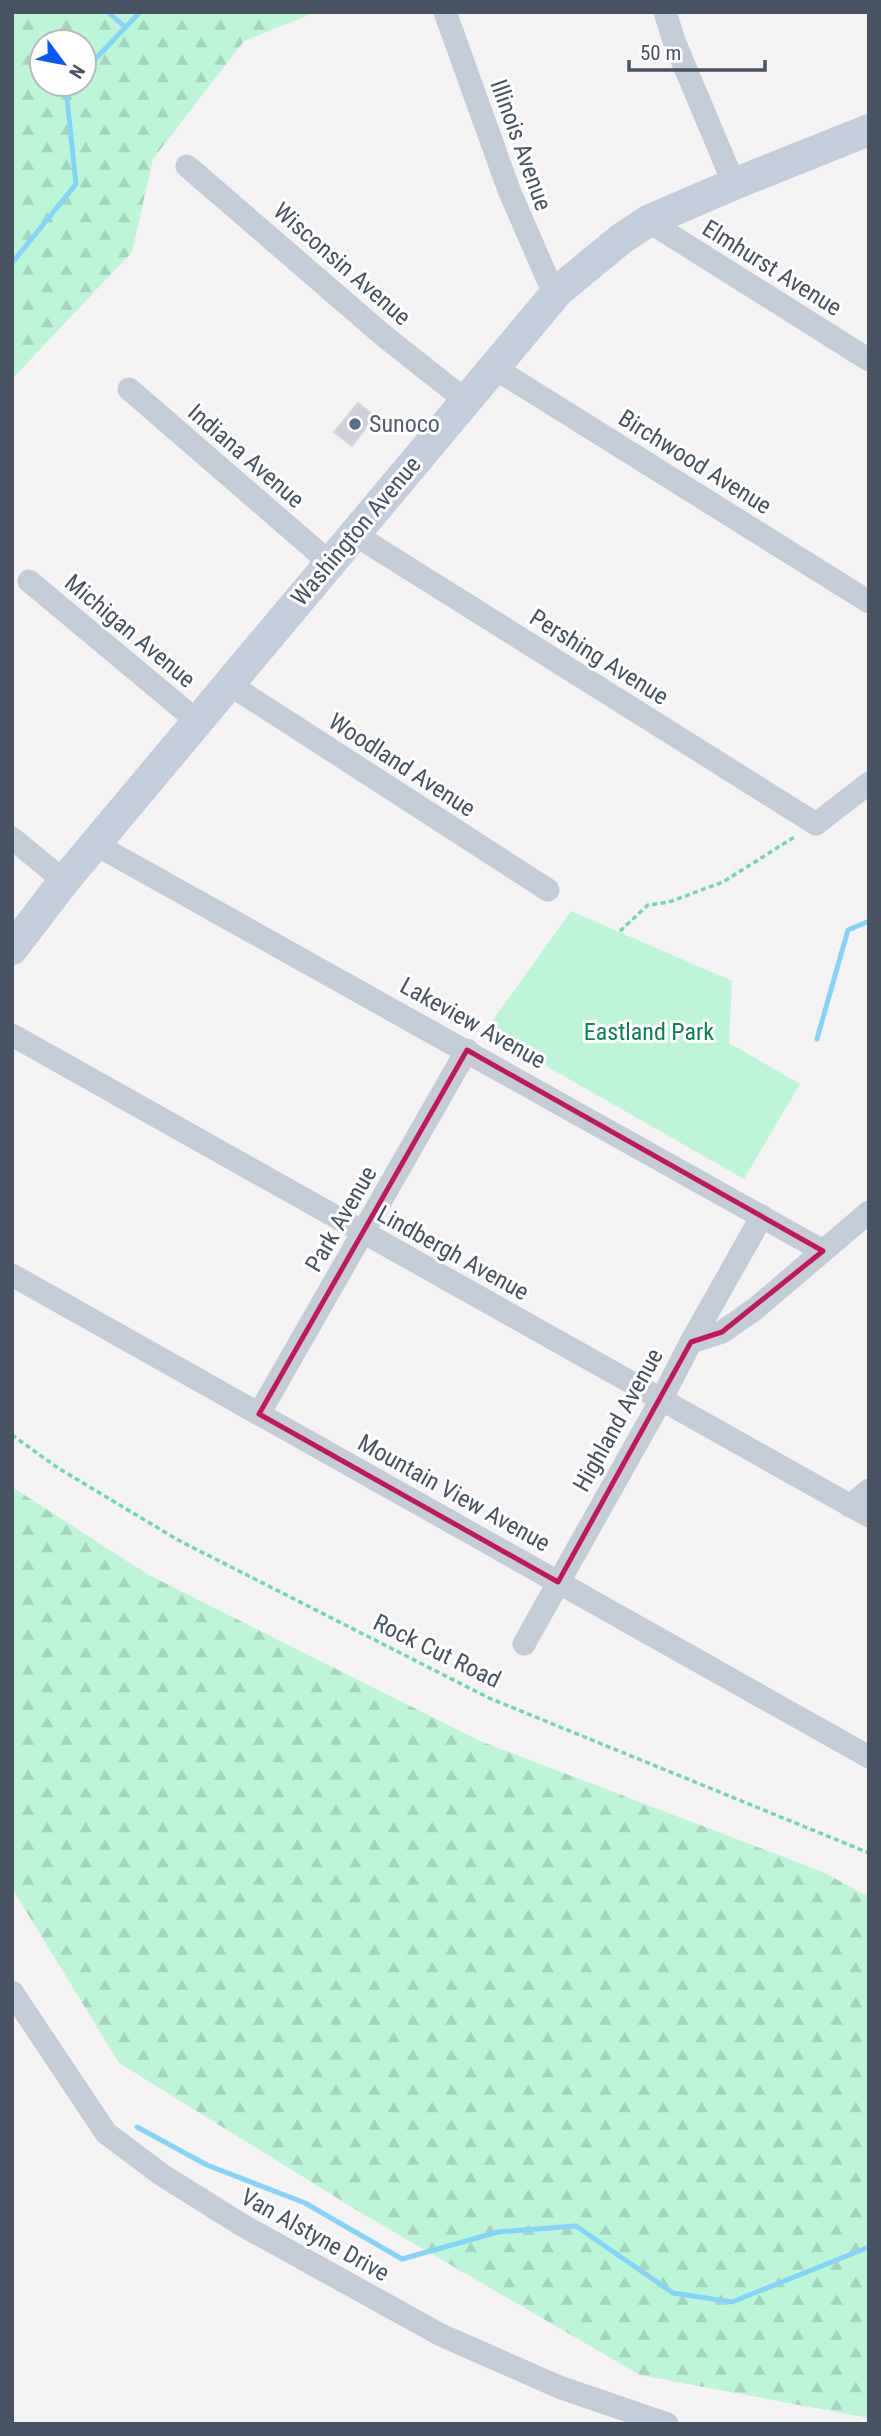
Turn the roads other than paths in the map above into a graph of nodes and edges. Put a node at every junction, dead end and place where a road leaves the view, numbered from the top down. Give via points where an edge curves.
1 (444, 12) edge
2 (665, 12) edge
3 (869, 131) edge
4 (187, 166) dead end
5 (734, 184) junction
6 (648, 221) junction
7 (558, 291) junction
8 (869, 360) edge
9 (493, 367) junction
10 (129, 389) dead end
11 (465, 400) junction
12 (354, 534) junction
13 (329, 562) junction
14 (29, 581) dead end
15 (869, 603) edge
16 (229, 684) junction
17 (197, 721) junction
18 (869, 783) edge
19 (12, 838) edge
20 (95, 844) junction
21 (64, 881) junction
22 (548, 890) dead end
23 (12, 949) edge
24 (12, 1035) edge
25 (467, 1050) junction
26 (869, 1212) edge
27 (762, 1216) junction
28 (363, 1232) junction
29 (823, 1251) junction
30 (12, 1275) edge
31 (691, 1342) junction
32 (661, 1400) junction
33 (259, 1414) junction
34 (869, 1490) edge
35 (859, 1511) edge
36 (558, 1582) junction
37 (524, 1644) dead end
38 (869, 1758) edge
39 (12, 1992) edge
40 (667, 2424) edge

1 - 7 street, Illinois Avenue via 513,200 548,280
2 - 5 street
3 - 5 street, Washington Avenue
4 - 11 street, Wisconsin Avenue
5 - 6 street, Washington Avenue
6 - 7 street, Washington Avenue
6 - 8 street, Elmhurst Avenue
7 - 9 street, Washington Avenue
9 - 11 street, Washington Avenue
9 - 15 street, Birchwood Avenue
10 - 13 street, Indiana Avenue
11 - 12 street, Washington Avenue
12 - 13 street, Washington Avenue
12 - 18 street, Pershing Avenue via 816,824
13 - 16 street, Washington Avenue
14 - 17 street, Michigan Avenue
16 - 17 street, Washington Avenue
16 - 22 street, Woodland Avenue
17 - 20 street, Washington Avenue
19 - 21 street
20 - 21 street, Washington Avenue
20 - 25 street, Lakeview Avenue
21 - 23 street, Washington Avenue
24 - 28 street, Lindbergh Avenue
25 - 27 street, Lakeview Avenue
25 - 28 street, Park Avenue
26 - 29 street, Highland Avenue
27 - 29 street, Lakeview Avenue
27 - 31 street
28 - 32 street, Lindbergh Avenue
28 - 33 street, Park Avenue
29 - 31 street, Highland Avenue via 722,1332
30 - 33 street, Mountain View Avenue
31 - 32 street, Highland Avenue
32 - 35 street, Lindbergh Avenue
32 - 36 street, Highland Avenue
33 - 36 street, Mountain View Avenue
34 - 35 street
36 - 37 street, Highland Avenue
36 - 38 street, Mountain View Avenue
39 - 40 street, Van Alstyne Drive via 106,2133 162,2175 242,2225 441,2335 559,2387

